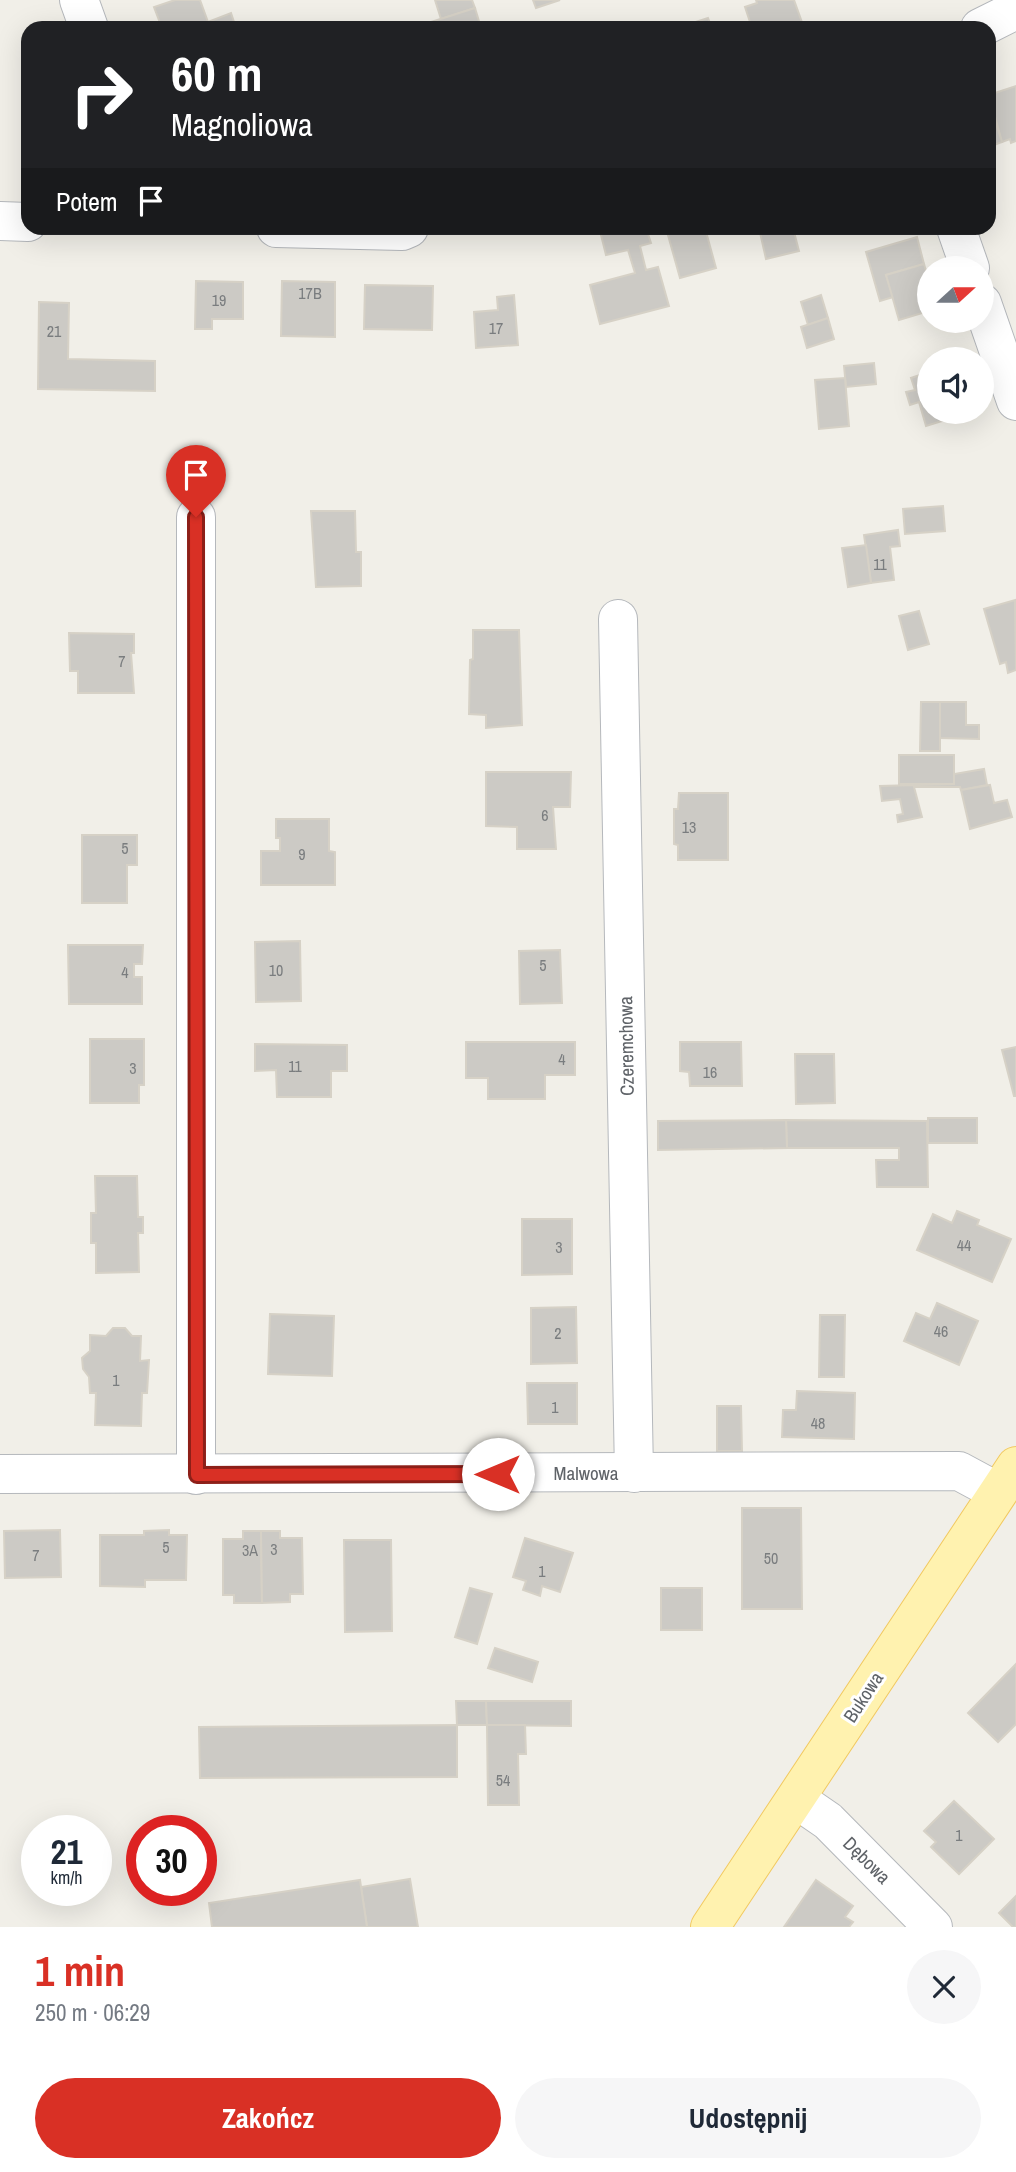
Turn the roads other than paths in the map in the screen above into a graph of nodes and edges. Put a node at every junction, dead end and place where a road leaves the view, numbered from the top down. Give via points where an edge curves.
1 (79, 0) edge
2 (1016, 10) edge
3 (86, 21) edge
4 (994, 21) edge
5 (0, 221) edge
6 (21, 222) edge
7 (958, 235) edge
8 (966, 256) edge
9 (994, 323) edge
10 (1007, 344) edge
11 (1016, 401) edge
12 (196, 517) dead end
13 (618, 619) dead end
14 (634, 1473) junction
15 (0, 1474) edge
16 (197, 1475) junction
17 (1007, 1479) edge
18 (796, 1799) junction
19 (710, 1927) edge
20 (933, 1927) edge

1 - 3 street
2 - 4 street
5 - 6 street
7 - 8 street
9 - 10 street
10 - 11 street
12 - 16 street
13 - 14 street, Czeremchowa
14 - 16 street, Malwowa
14 - 17 street, Malwowa via 959,1471
15 - 16 street, Malwowa
17 - 18 main road, Bukowa
18 - 19 main road, Bukowa
18 - 20 street, Dębowa via 828,1821

